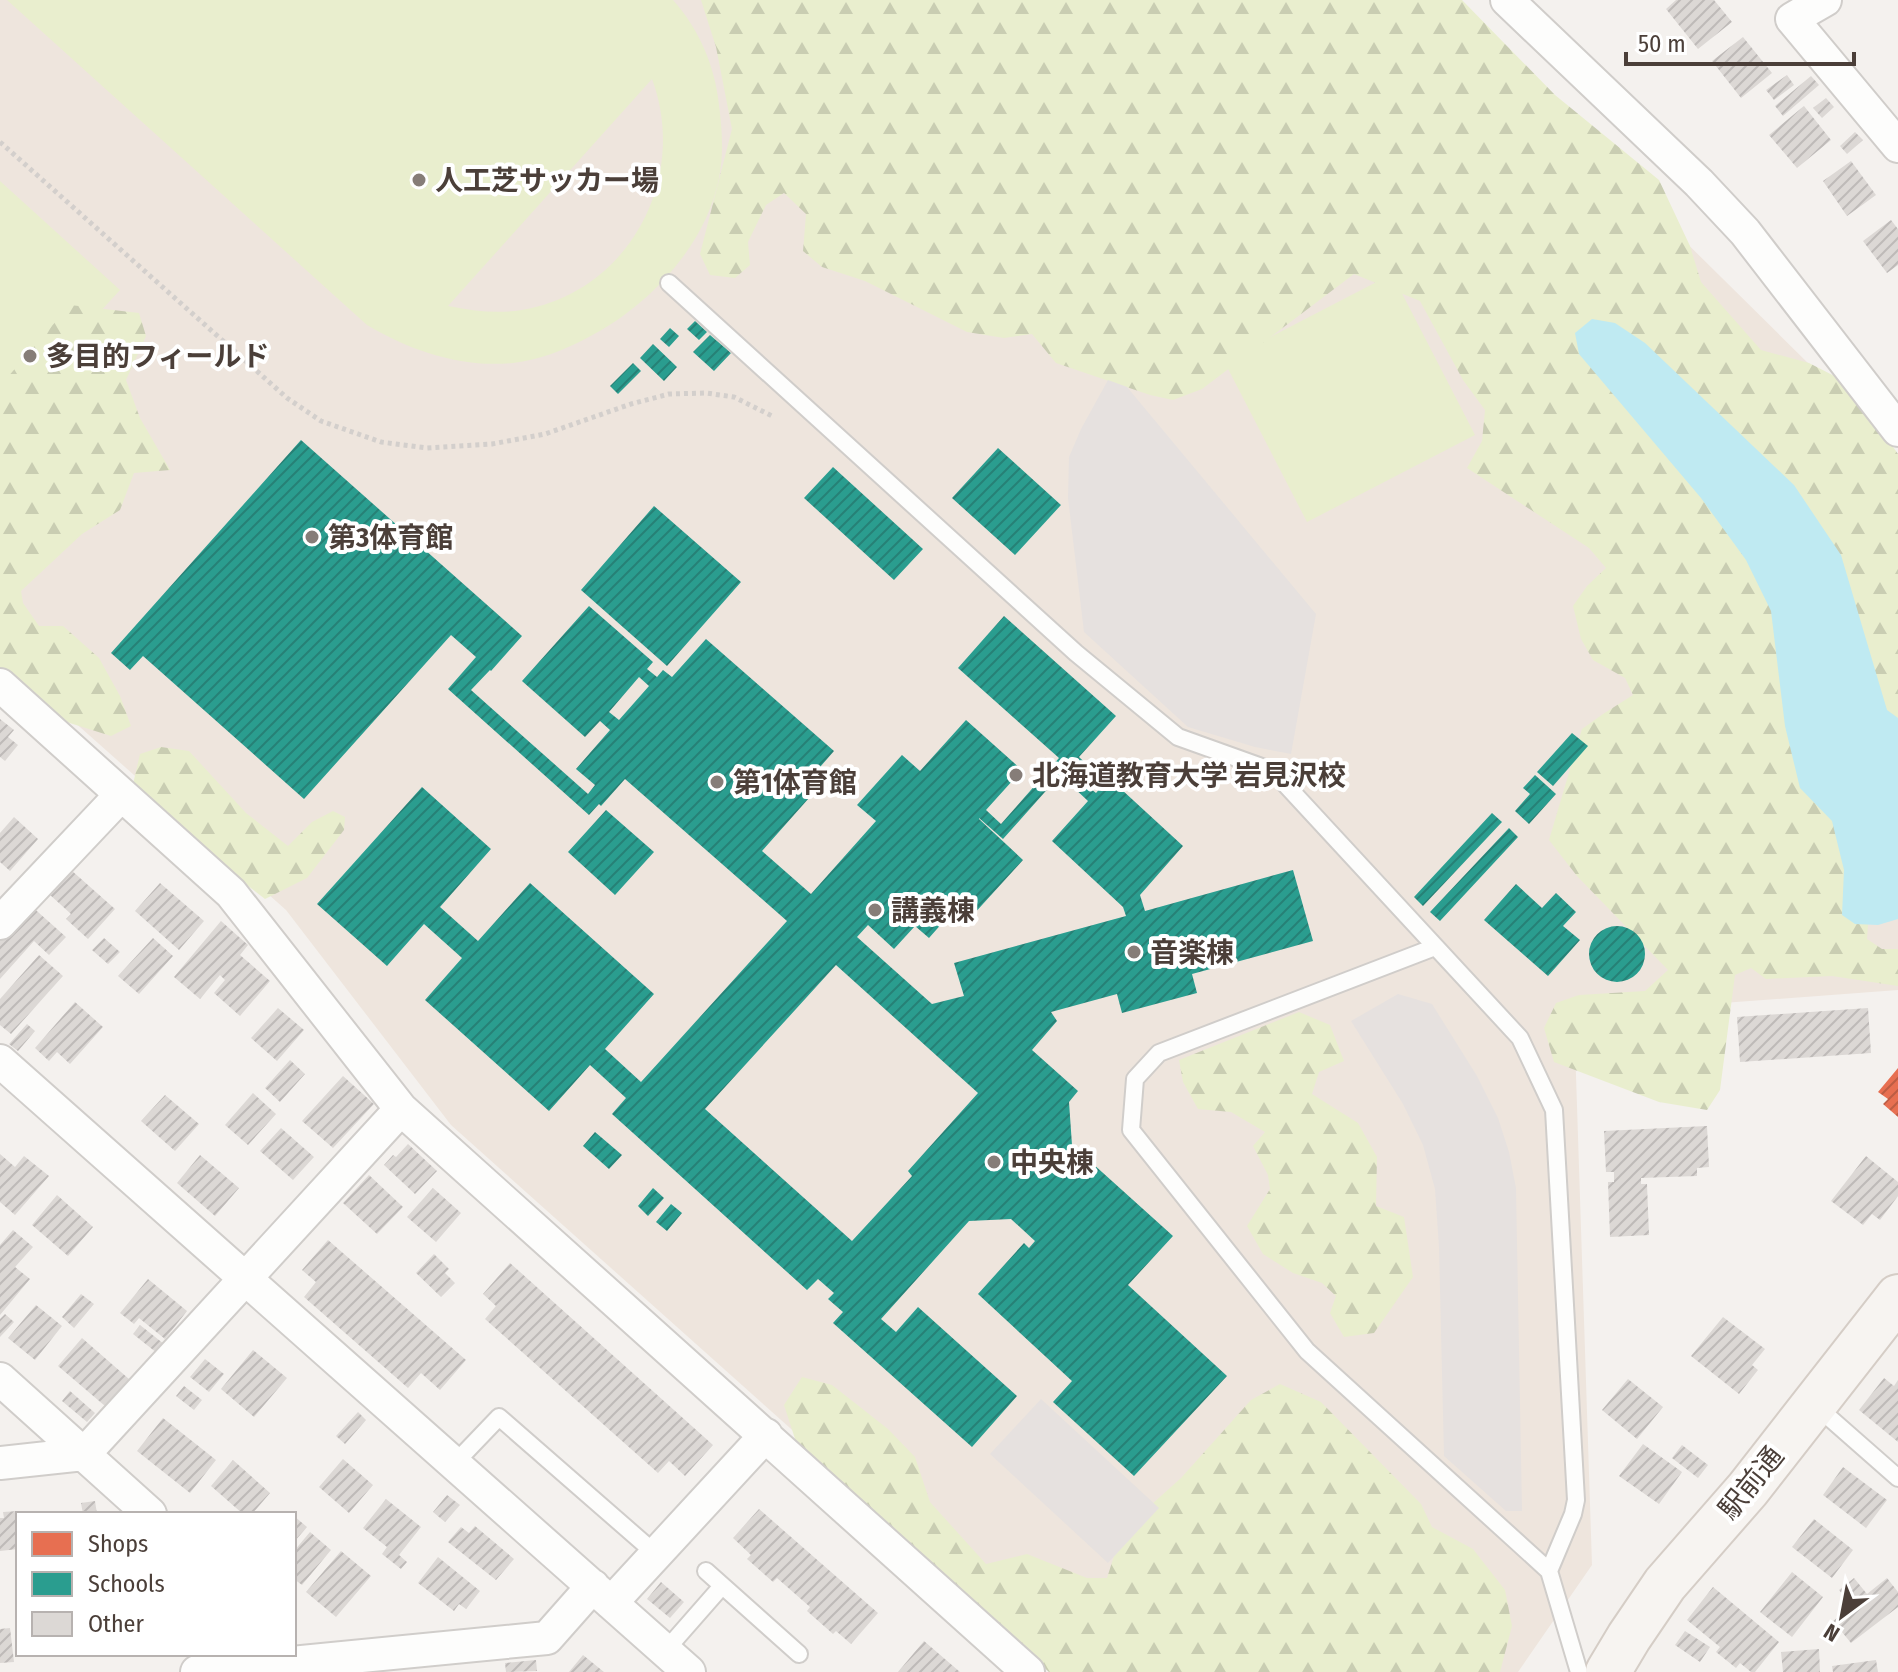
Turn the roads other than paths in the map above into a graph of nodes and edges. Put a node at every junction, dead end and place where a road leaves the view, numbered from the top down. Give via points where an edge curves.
1 (1507, 0) edge
2 (1825, 0) edge
3 (1898, 146) edge
4 (669, 283) dead end
5 (1898, 430) edge
6 (0, 685) edge
7 (121, 795) junction
8 (0, 923) edge
9 (1435, 947) junction
10 (0, 1061) edge
11 (401, 1109) junction
12 (245, 1279) junction
13 (1898, 1297) edge
14 (0, 1379) edge
15 (1814, 1405) junction
16 (766, 1435) junction
17 (84, 1454) junction
18 (0, 1463) edge
19 (454, 1464) junction
20 (1898, 1478) edge
21 (148, 1512) edge
22 (656, 1554) junction
23 (706, 1571) dead end
24 (1549, 1571) junction
25 (722, 1586) junction
26 (602, 1594) junction
27 (799, 1654) dead end
28 (305, 1659) edge
29 (677, 1661) edge
30 (1601, 1670) edge
31 (197, 1672) edge
32 (1028, 1672) edge

1 - 5 street via 1745,232
2 - 3 street via 1792,19
4 - 9 lane via 1076,653 1178,737 1273,771
6 - 7 street
7 - 8 street
7 - 11 street via 231,893
9 - 24 lane via 1520,1038 1554,1110 1576,1500
9 - 24 lane via 1159,1053 1135,1079 1131,1130 1307,1351
10 - 12 street
11 - 12 street
11 - 16 street
12 - 17 street
12 - 19 street
13 - 15 street, 駅前通
14 - 17 street
15 - 20 lane
15 - 30 street, 駅前通
16 - 22 street
16 - 32 street
17 - 18 street
17 - 21 street
19 - 22 lane via 499,1417
19 - 26 street
22 - 26 street
23 - 25 lane
24 - 30 lane
25 - 27 lane
25 - 29 lane
26 - 28 street via 547,1638
26 - 29 street
28 - 31 street

